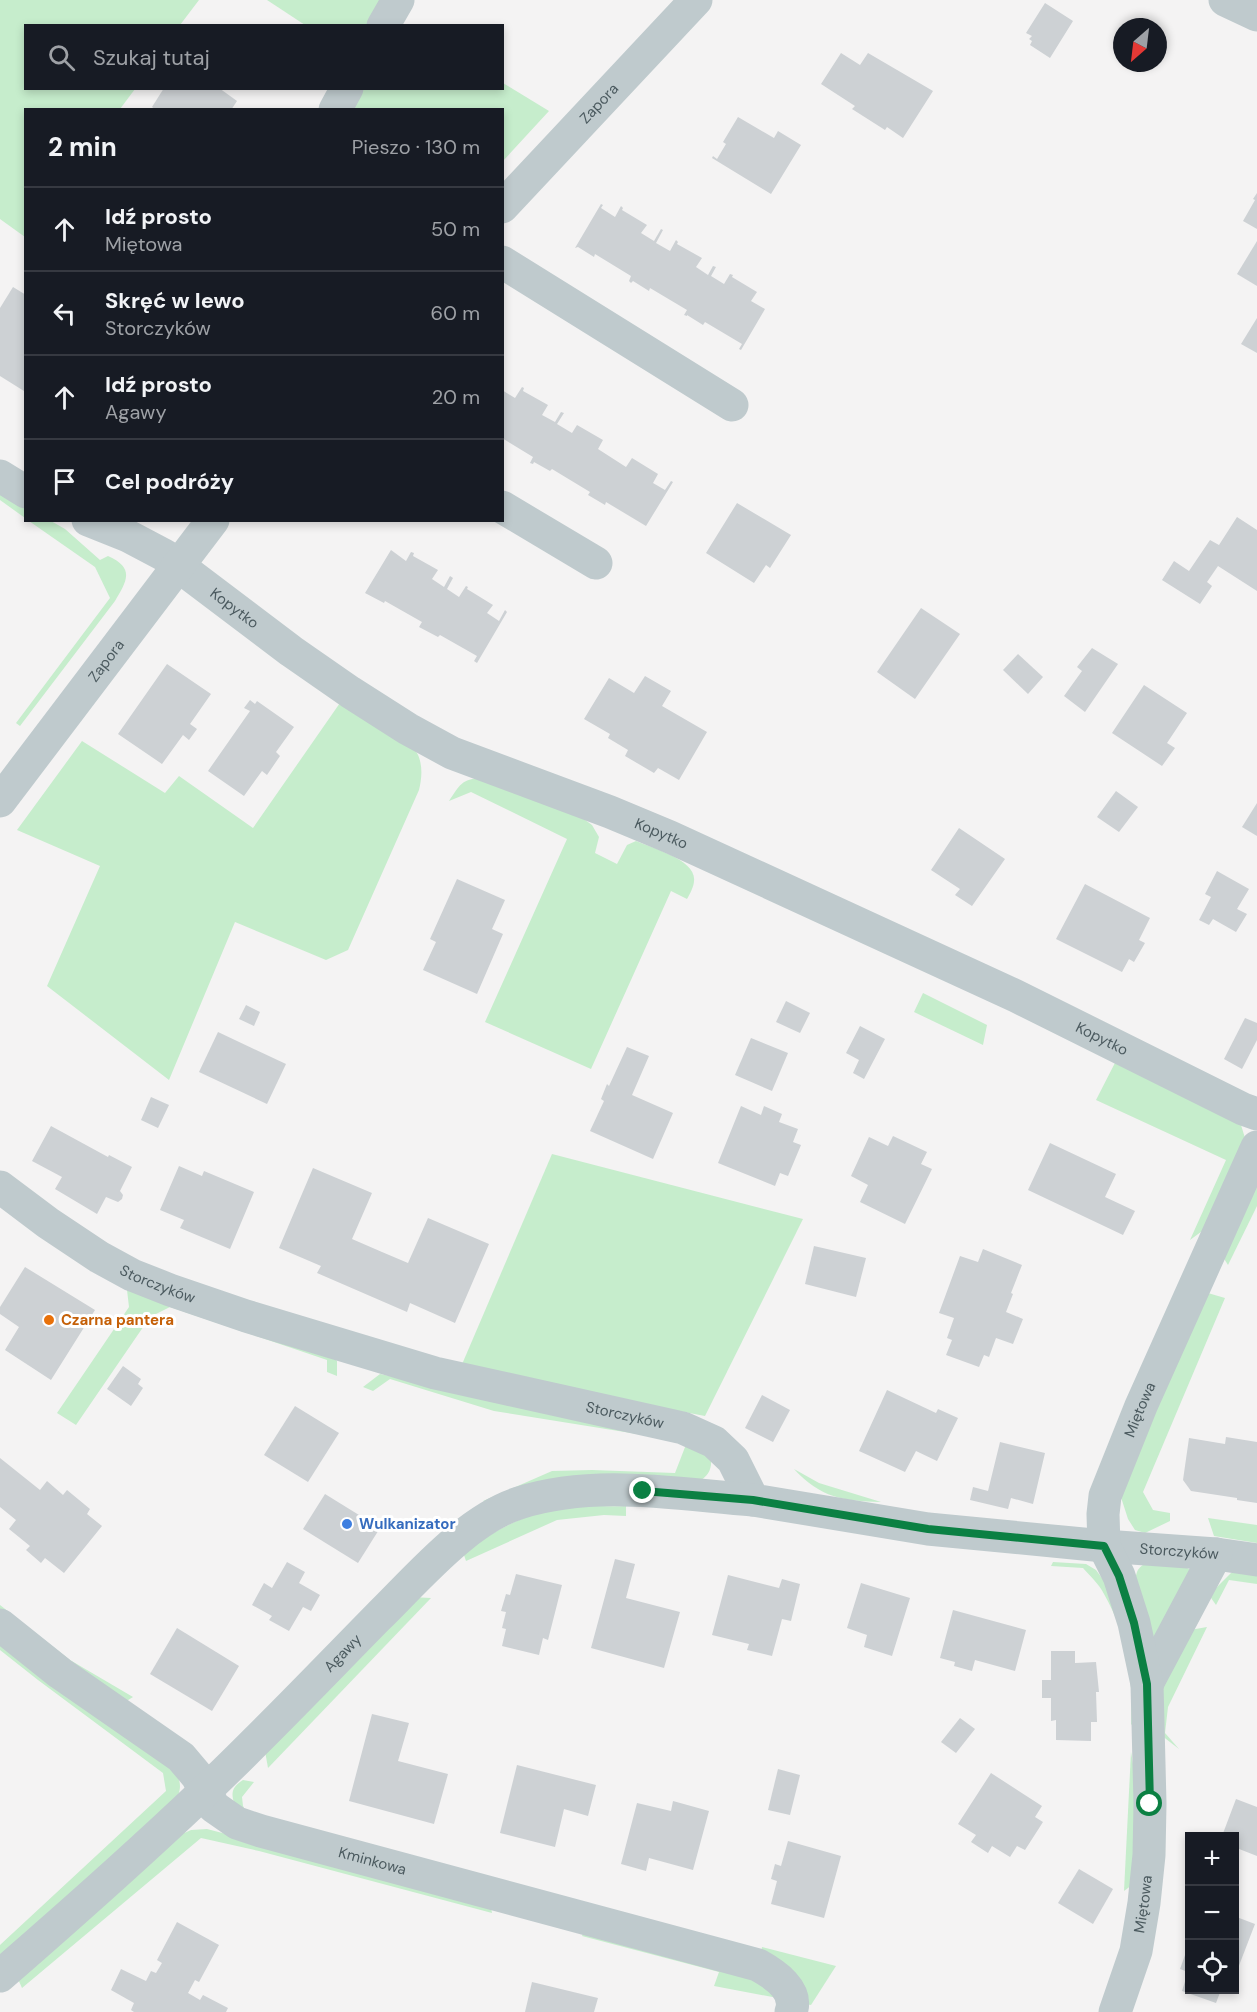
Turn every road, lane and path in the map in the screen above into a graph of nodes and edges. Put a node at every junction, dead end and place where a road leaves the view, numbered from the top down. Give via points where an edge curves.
1 (398, 0) edge
2 (696, 0) edge
3 (1225, 0) edge
4 (1257, 15) edge
5 (384, 24) edge
6 (346, 90) edge
7 (336, 108) edge
8 (504, 205) edge
9 (504, 263) edge
10 (732, 405) dead end
11 (0, 476) edge
12 (24, 491) edge
13 (504, 508) edge
14 (93, 522) edge
15 (211, 522) edge
16 (596, 563) dead end
17 (178, 565) junction
18 (0, 801) edge
19 (1257, 1114) edge
20 (1257, 1147) edge
21 (0, 1187) edge
22 (753, 1500) junction
23 (1104, 1546) junction
24 (1216, 1554) junction
25 (1257, 1560) edge
26 (0, 1625) edge
27 (1147, 1684) junction
28 (204, 1792) junction
29 (0, 1976) edge
30 (792, 2007) edge
31 (1115, 2012) edge

1 - 5 street
2 - 8 street, Zapora
3 - 4 street
6 - 7 street
9 - 10 street
11 - 12 street
13 - 16 street
14 - 17 street, Kopytko via 128,536
15 - 17 street, Zapora
17 - 18 street, Zapora
17 - 19 street, Kopytko via 350,692 452,753 670,837 1016,996
20 - 23 street, Miętowa via 1116,1467 1104,1505
21 - 22 street, Storczyków via 99,1257 170,1290 435,1373 683,1428 714,1442 733,1460
22 - 23 street, Storczyków via 928,1529
22 - 28 street, Agawy via 606,1488 518,1503 485,1519 411,1585
23 - 24 street, Storczyków
23 - 27 street, Miętowa via 1119,1576 1134,1623
24 - 25 street, Storczyków
24 - 27 street, Miętowa
26 - 28 street, Kminkowa via 60,1673 181,1757
27 - 31 street, Miętowa via 1149,1855 1136,1951
28 - 29 street, Agawy
28 - 30 street, Kminkowa via 214,1807 237,1823 261,1831 758,1965 788,1988

